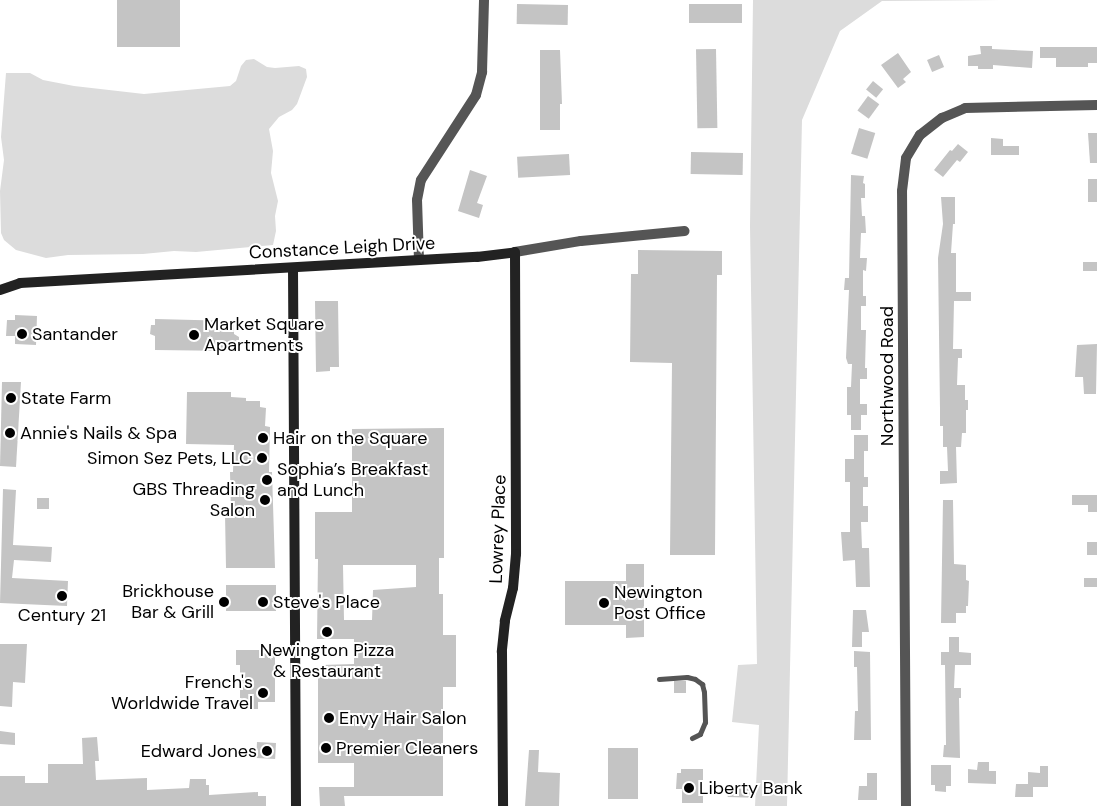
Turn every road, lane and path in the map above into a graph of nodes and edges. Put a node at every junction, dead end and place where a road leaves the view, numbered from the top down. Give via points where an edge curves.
1 (484, 0) edge
2 (1097, 106) edge
3 (685, 231) dead end
4 (515, 252) junction
5 (419, 260) junction
6 (293, 268) junction
7 (0, 290) edge
8 (659, 679) dead end
9 (692, 738) dead end
10 (296, 806) edge
11 (503, 806) edge
12 (906, 806) edge

1 - 5 street via 482,72 476,95 421,180 417,200
2 - 12 street, Northwood Road via 965,108 942,118 920,136 906,158 902,191
3 - 4 street, Constance Leigh Drive via 591,240
4 - 5 street, Constance Leigh Drive
4 - 11 street, Lowrey Place via 516,554 502,652
5 - 6 street, Constance Leigh Drive
6 - 7 street, Constance Leigh Drive via 20,283
6 - 10 street
8 - 9 lane via 687,677 702,684 705,722 700,734

